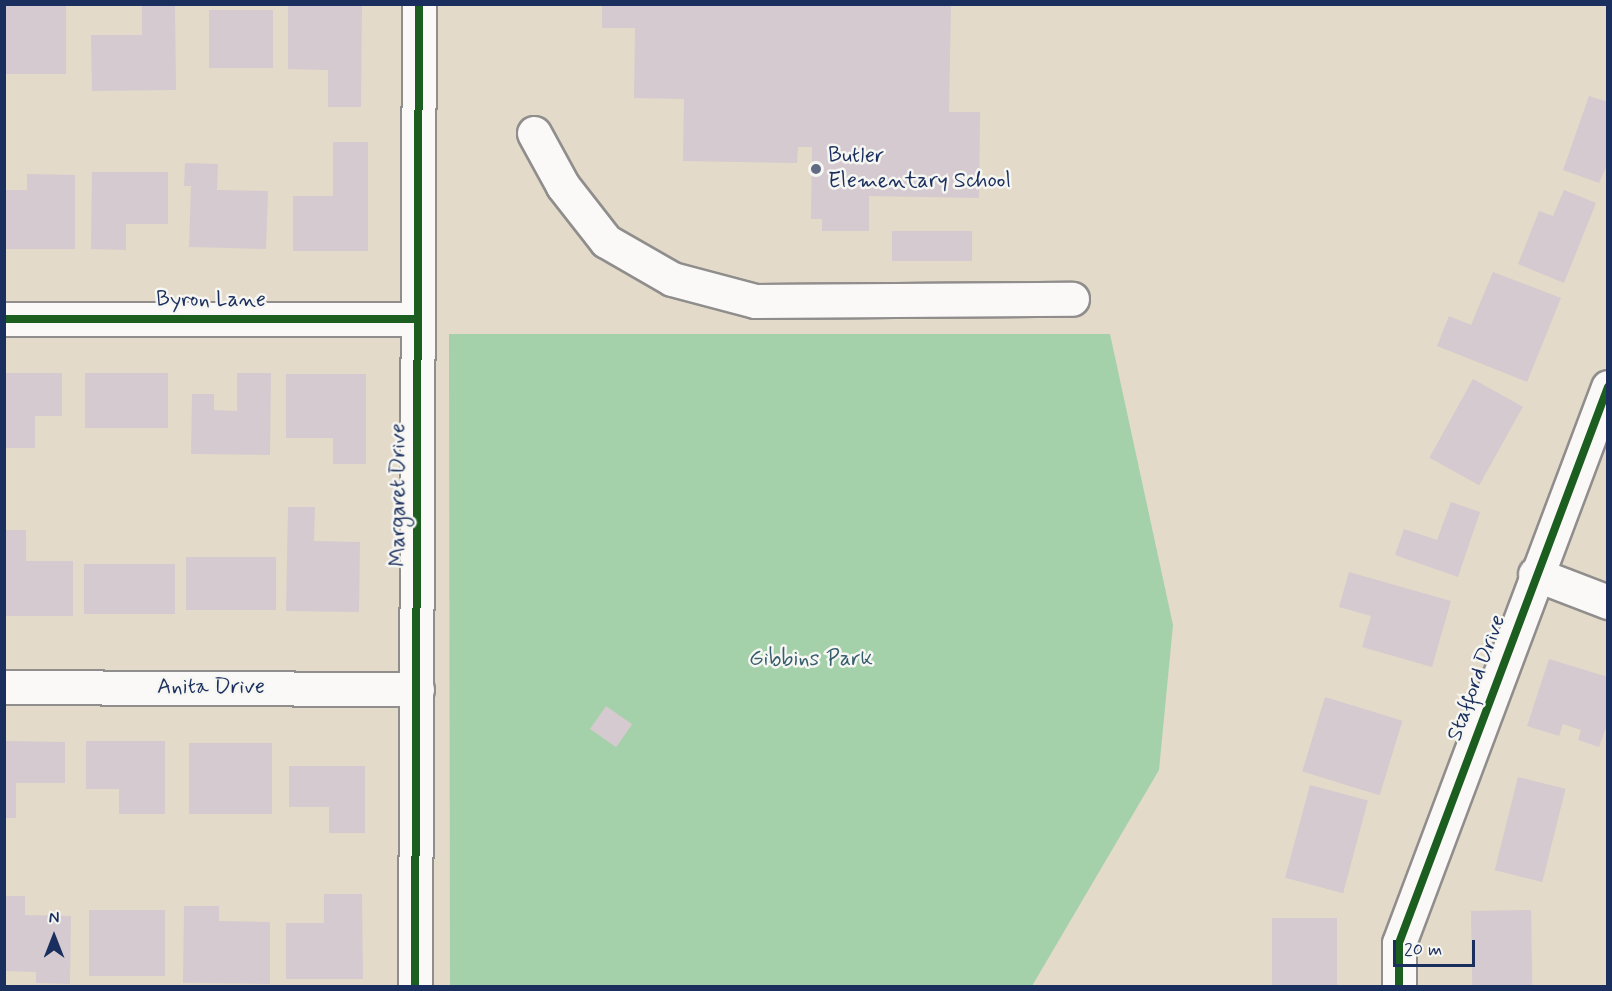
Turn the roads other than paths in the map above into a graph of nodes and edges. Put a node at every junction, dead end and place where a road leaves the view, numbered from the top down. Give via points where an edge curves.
1 (419, 4) edge
2 (534, 133) dead end
3 (1072, 299) dead end
4 (4, 319) edge
5 (417, 320) junction
6 (1608, 387) edge
7 (1535, 574) junction
8 (1608, 602) edge
9 (4, 687) edge
10 (417, 689) junction
11 (415, 987) edge
12 (1399, 987) edge

1 - 5 street, Margaret Drive
2 - 3 street via 563,186 606,241 672,279 755,301
4 - 5 street, Byron Lane
5 - 10 street, Margaret Drive
6 - 7 street, Stafford Drive
7 - 8 street
7 - 12 street, Stafford Drive via 1399,943
9 - 10 street, Anita Drive
10 - 11 street, Margaret Drive

